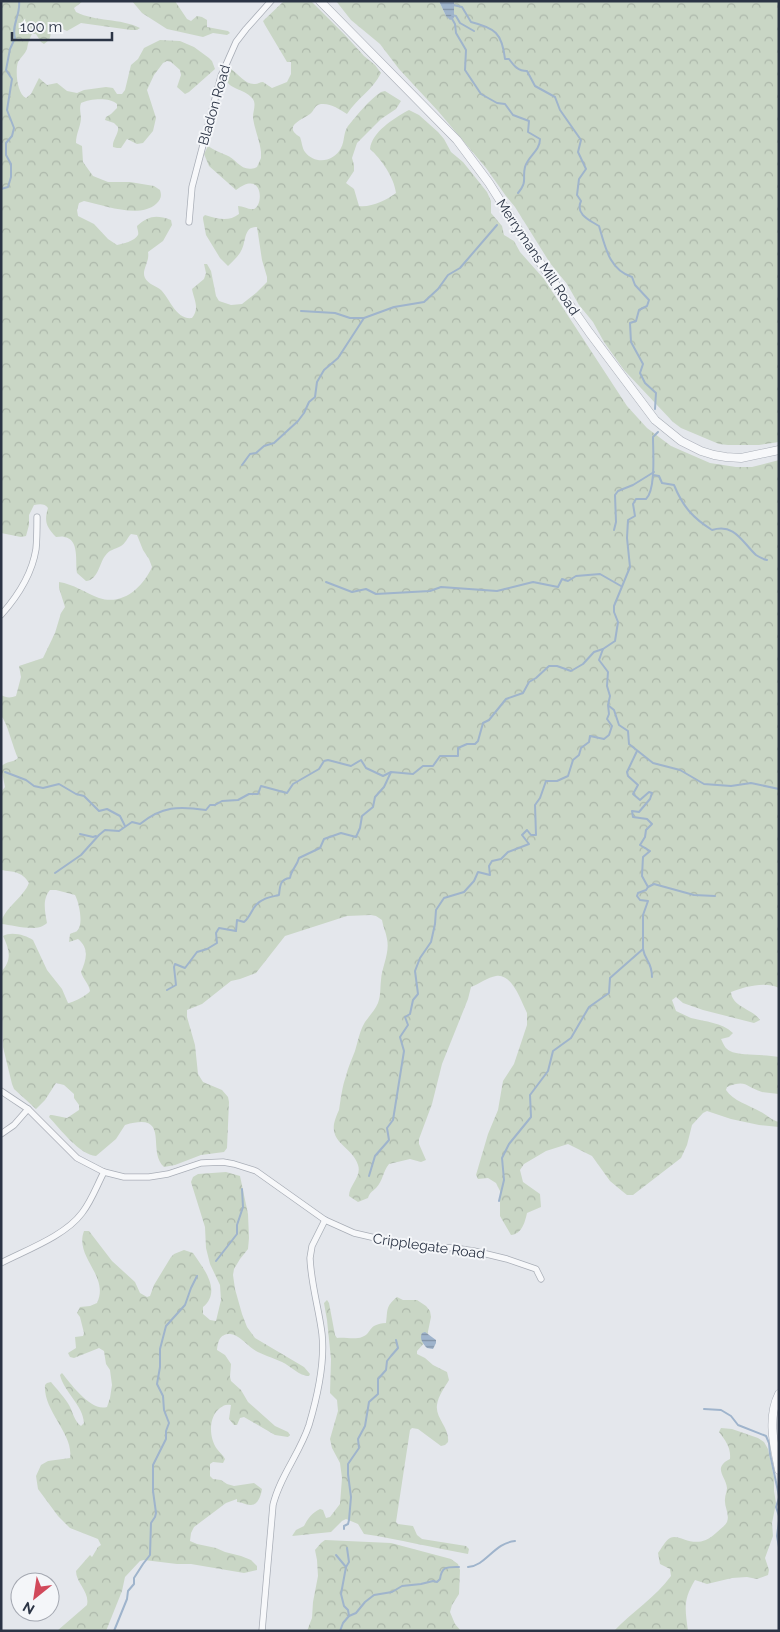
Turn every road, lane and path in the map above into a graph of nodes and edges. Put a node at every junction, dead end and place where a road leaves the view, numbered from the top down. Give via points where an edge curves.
1 (271, 1) edge
2 (320, 1) edge
3 (190, 222) dead end
4 (779, 450) edge
5 (37, 517) dead end
6 (1, 615) edge
7 (1, 1091) edge
8 (28, 1110) junction
9 (1, 1134) edge
10 (104, 1172) junction
11 (325, 1220) junction
12 (1, 1263) edge
13 (541, 1279) dead end
14 (779, 1394) edge
15 (779, 1470) edge
16 (262, 1631) edge

1 - 3 street, Bladon Road via 236,42 221,76 192,187
2 - 4 street, Merrymans Mill Road via 457,140 532,251 654,420 680,441 714,455 741,458
5 - 6 street via 36,549 30,570 22,588
7 - 8 street, Cripplegate Road
8 - 9 street
8 - 10 street, Cripplegate Road via 77,1158
10 - 11 street, Cripplegate Road via 124,1177 149,1177 201,1163 234,1164 268,1178
10 - 12 street via 91,1199 74,1222
11 - 13 street, Cripplegate Road via 354,1234 410,1246 455,1248 499,1257 536,1269
11 - 16 street via 312,1246 310,1258 322,1335 320,1371 306,1431 272,1505
14 - 15 street via 772,1414

